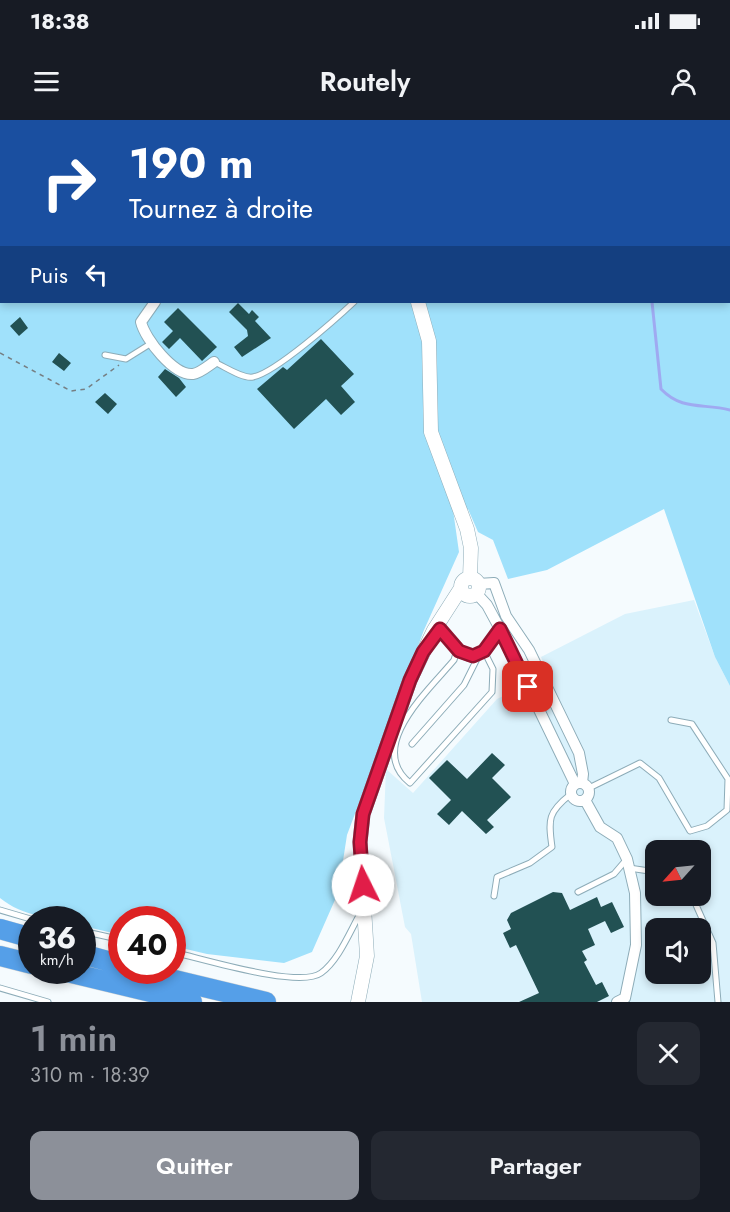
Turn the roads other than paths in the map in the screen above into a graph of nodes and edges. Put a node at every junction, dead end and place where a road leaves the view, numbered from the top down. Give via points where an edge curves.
1 (154, 303) edge
2 (353, 303) edge
3 (418, 303) edge
4 (150, 344) junction
5 (105, 355) dead end
6 (214, 362) joint
7 (471, 588) junction
8 (500, 629) junction
9 (436, 633) junction
10 (457, 649) junction
11 (482, 652) junction
12 (671, 720) dead end
13 (412, 744) dead end
14 (579, 787) junction
15 (585, 800) junction
16 (628, 863) junction
17 (645, 868) edge
18 (578, 892) dead end
19 (494, 896) dead end
20 (364, 905) junction
21 (696, 906) edge
22 (0, 910) edge
23 (18, 915) edge
24 (0, 929) edge
25 (18, 935) edge
26 (0, 939) edge
27 (18, 944) edge
28 (186, 955) edge
29 (0, 956) edge
30 (18, 960) edge
31 (96, 979) edge
32 (186, 983) edge
33 (0, 988) edge
34 (48, 1002) edge
35 (192, 1002) edge
36 (266, 1002) edge
37 (358, 1002) edge
38 (617, 1002) edge
39 (718, 1002) edge

1 - 4 street via 141,322
2 - 6 lane via 331,325 253,377
3 - 7 street via 429,341 431,432 468,529
4 - 5 lane via 126,358
4 - 6 street via 185,373 195,374
7 - 8 street via 487,605
7 - 9 street
7 - 14 street via 494,584 506,616 542,676 579,753 584,774
8 - 11 street
8 - 14 street
9 - 10 street
9 - 20 street via 410,680 363,814 360,842
10 - 11 street via 466,655
10 - 11 lane via 454,660 408,713 392,755 397,773 410,783 492,692 493,669
11 - 13 lane via 464,685
12 - 14 lane via 692,724 728,779 727,810 707,826 690,831 659,778 640,764
14 - 15 street via 590,794
14 - 15 street via 574,799
14 - 19 lane via 554,807 549,824 552,847 530,863 497,877
15 - 16 street via 600,827 617,838
16 - 17 lane
16 - 18 lane
16 - 38 street via 635,893 636,945 625,998
20 - 28 lane via 337,955 317,976 282,977
20 - 37 street via 367,956
21 - 39 lane via 713,943
22 - 23 lane
24 - 25 highway
26 - 27 highway
29 - 30 highway
31 - 35 highway
32 - 36 highway
33 - 34 lane

